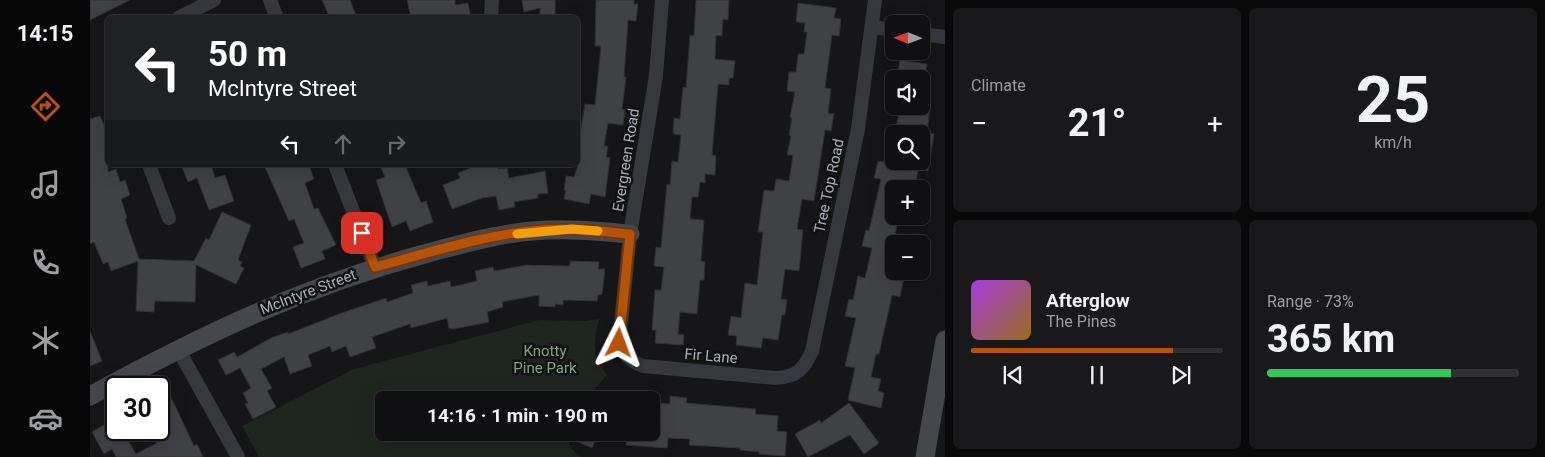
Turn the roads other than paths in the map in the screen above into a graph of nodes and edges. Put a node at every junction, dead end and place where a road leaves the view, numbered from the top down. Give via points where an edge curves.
1 (214, 0) edge
2 (270, 0) edge
3 (492, 0) edge
4 (662, 0) edge
5 (875, 0) edge
6 (184, 15) edge
7 (276, 15) edge
8 (491, 15) edge
9 (873, 26) junction
10 (885, 28) edge
11 (930, 35) edge
12 (945, 37) edge
13 (150, 167) edge
14 (336, 167) edge
15 (169, 218) dead end
16 (630, 234) junction
17 (375, 267) junction
18 (945, 340) edge
19 (178, 348) junction
20 (624, 354) joint
21 (798, 374) joint
22 (90, 396) edge
23 (238, 457) edge
24 (925, 457) edge

1 - 6 street
2 - 7 street
3 - 8 street
4 - 16 street, Evergreen Road via 656,76
5 - 9 street, Tree Top Road
9 - 10 street
9 - 21 street, Tree Top Road via 858,129 812,351
11 - 12 street
13 - 15 street
14 - 17 street
16 - 17 street, McIntyre Street via 572,229 530,231 458,245
16 - 20 street, Evergreen Road via 619,330 619,343
17 - 19 street, McIntyre Street via 243,317
18 - 24 street
19 - 22 street, McIntyre Street
19 - 23 street
20 - 21 street, Fir Lane via 642,366 776,378

